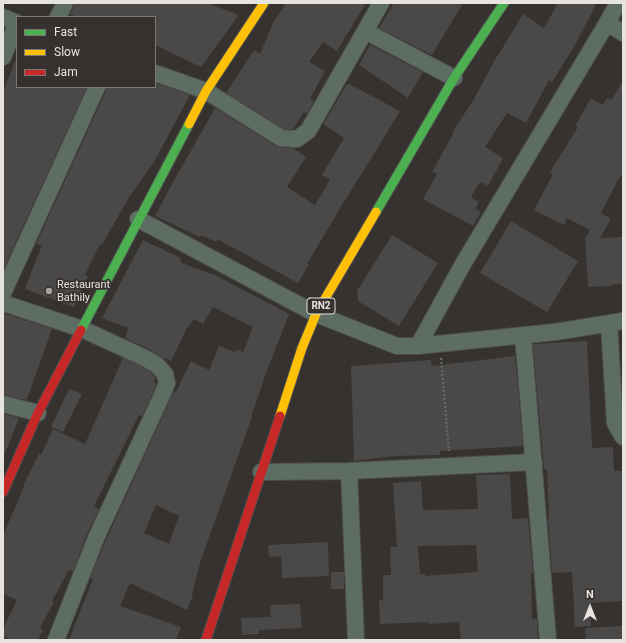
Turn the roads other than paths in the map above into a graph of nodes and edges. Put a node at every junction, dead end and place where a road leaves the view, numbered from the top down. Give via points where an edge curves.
1 (65, 3) edge
2 (264, 3) edge
3 (381, 3) edge
4 (504, 3) edge
5 (618, 3) edge
6 (58, 16) edge
7 (3, 17) edge
8 (16, 23) edge
9 (607, 23) junction
10 (16, 25) edge
11 (365, 31) junction
12 (623, 33) edge
13 (3, 57) edge
14 (156, 73) edge
15 (454, 78) junction
16 (97, 88) edge
17 (206, 91) junction
18 (138, 219) junction
19 (3, 293) edge
20 (3, 303) edge
21 (316, 314) junction
22 (616, 322) edge
23 (82, 329) junction
24 (523, 335) junction
25 (418, 346) junction
26 (3, 404) edge
27 (38, 413) junction
28 (623, 437) edge
29 (534, 462) junction
30 (349, 471) junction
31 (261, 472) junction
32 (3, 492) edge
33 (56, 640) edge
34 (206, 640) edge
35 (356, 640) edge
36 (548, 640) edge

1 - 6 street
2 - 17 main road
3 - 11 street
4 - 15 main road, RN2
5 - 9 street
7 - 8 street
9 - 12 street
9 - 25 street via 463,264
10 - 13 street
11 - 15 street
11 - 17 street via 308,131 297,139 282,138
14 - 17 street
15 - 21 main road, RN2
16 - 19 street
17 - 18 main road
18 - 21 street
18 - 23 main road
20 - 23 street
21 - 25 street via 397,346
21 - 31 main road, RN2 via 302,348
22 - 24 street
22 - 28 street via 615,423
23 - 27 main road
23 - 33 street via 157,365 165,374 167,383 96,538
24 - 25 street
24 - 29 street
26 - 27 street
27 - 32 main road
29 - 30 street
29 - 36 street
30 - 31 street
30 - 35 street
31 - 34 main road, RN2

